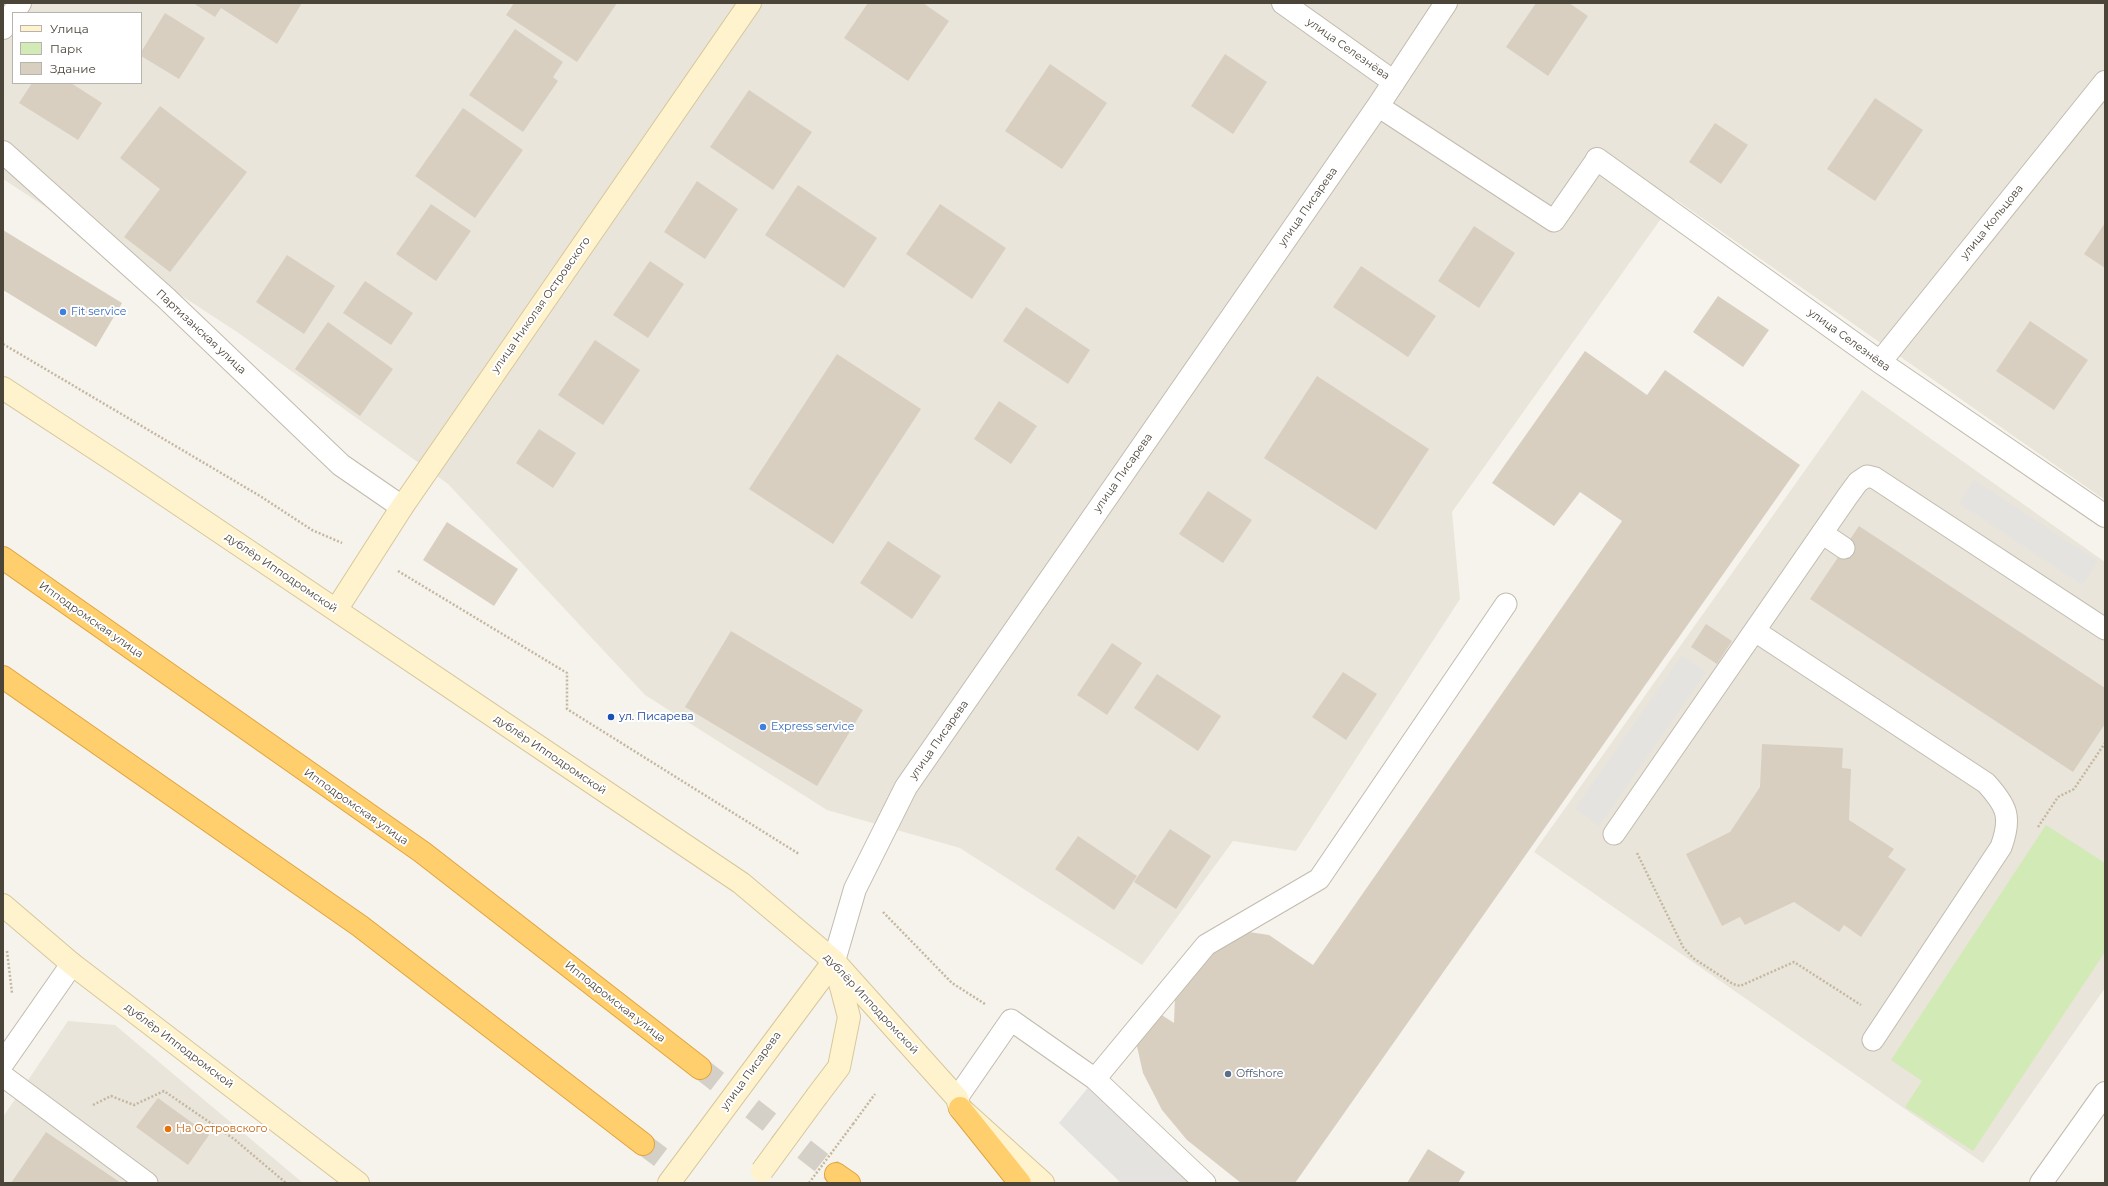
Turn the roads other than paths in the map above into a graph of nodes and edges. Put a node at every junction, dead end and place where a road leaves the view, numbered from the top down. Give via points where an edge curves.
1 (20, 3) edge
2 (750, 3) edge
3 (1283, 3) edge
4 (1446, 3) edge
5 (14, 12) edge
6 (12, 15) edge
7 (3, 28) edge
8 (1394, 82) junction
9 (2105, 82) edge
10 (1378, 106) junction
11 (3, 152) edge
12 (1597, 159) joint
13 (1880, 362) junction
14 (3, 388) edge
15 (402, 507) junction
16 (2105, 516) edge
17 (1822, 534) junction
18 (1844, 548) dead end
19 (3, 558) edge
20 (1506, 604) dead end
21 (336, 610) junction
22 (2105, 629) edge
23 (1755, 631) junction
24 (3, 677) edge
25 (1618, 828) road end
26 (3, 905) edge
27 (834, 961) junction
28 (72, 964) junction
29 (1874, 1040) dead end
30 (3, 1063) edge
31 (700, 1068) tunnel mouth
32 (3, 1076) edge
33 (1095, 1079) junction
34 (2105, 1093) edge
35 (959, 1103) junction
36 (643, 1144) tunnel mouth
37 (147, 1183) edge
38 (358, 1183) edge
39 (669, 1183) edge
40 (754, 1183) edge
41 (1020, 1183) edge
42 (1043, 1183) edge
43 (1205, 1183) edge
44 (2041, 1183) edge

1 - 5 street
2 - 15 street, улица Николая Островского
3 - 8 street, улица Селезнёва
4 - 8 street, улица Писарева
6 - 7 street
8 - 10 street, улица Писарева
9 - 13 street, улица Кольцова
10 - 12 lane via 1554,221
10 - 27 street, улица Писарева via 906,788 855,888
11 - 15 street, Партизанская улица via 166,298 341,465
12 - 13 street, улица Селезнёва
13 - 16 street, улица Селезнёва
14 - 21 street, дублёр Ипподромской
15 - 21 street, улица Николая Островского
17 - 18 lane
17 - 22 lane via 1858,482 1867,476 1875,478
17 - 23 lane
19 - 31 highway, Ипподромская улица via 422,852
20 - 33 lane via 1319,879 1206,945
21 - 27 street, дублёр Ипподромской via 741,883
23 - 25 lane
23 - 29 lane via 1986,783 2000,798 2006,811 2007,830 2001,847
24 - 36 highway via 360,926
26 - 28 street, дублёр Ипподромской
27 - 35 street, дублёр Ипподромской
27 - 39 street, улица Писарева
27 - 40 street, bridge via 848,1017 839,1067
28 - 30 street
28 - 38 street, дублёр Ипподромской
32 - 37 lane
33 - 35 lane via 1011,1020
33 - 43 lane
34 - 44 street
35 - 41 highway
35 - 42 street, дублёр Ипподромской

